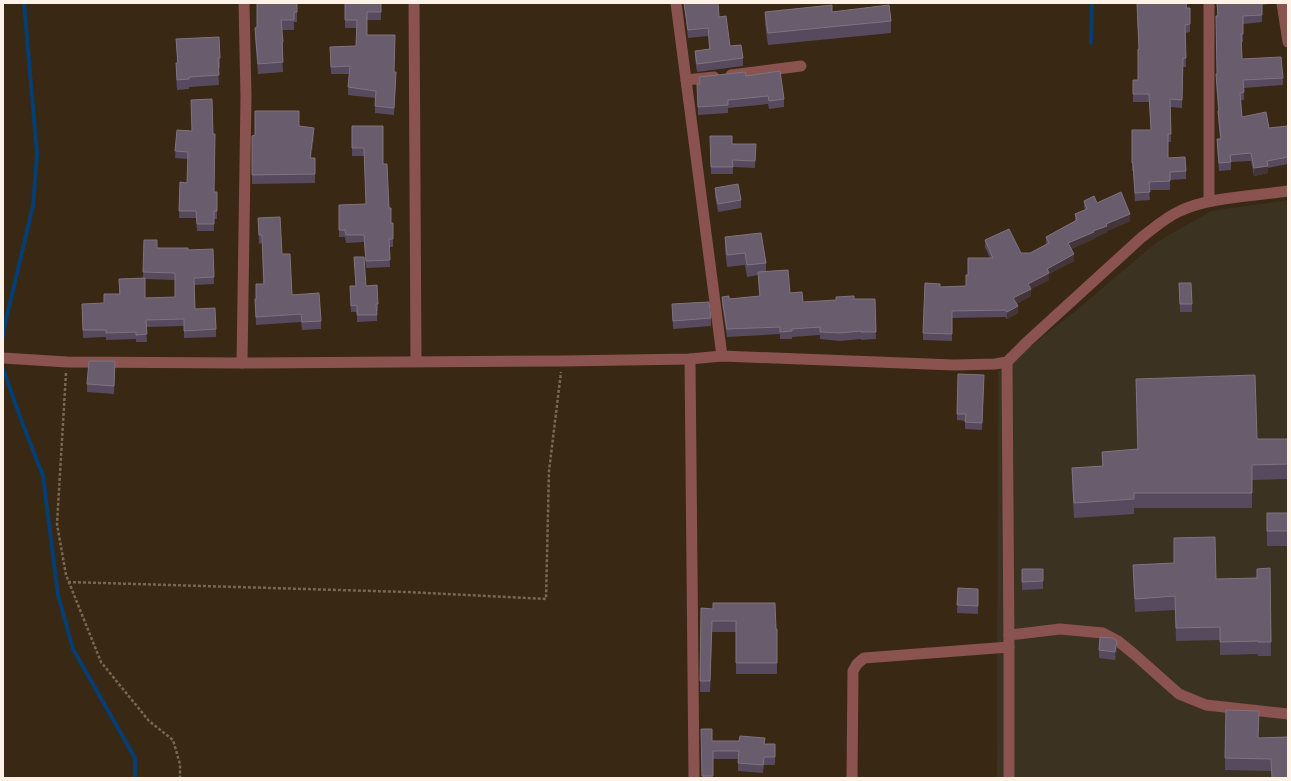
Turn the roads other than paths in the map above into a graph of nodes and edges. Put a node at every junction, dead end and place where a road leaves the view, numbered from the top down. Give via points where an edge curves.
1 (244, 3) edge
2 (414, 3) edge
3 (676, 3) edge
4 (1209, 3) edge
5 (1282, 3) edge
6 (1288, 42) edge
7 (801, 66) dead end
8 (686, 80) junction
9 (1288, 191) edge
10 (1209, 201) junction
11 (722, 356) junction
12 (3, 358) edge
13 (690, 359) junction
14 (416, 361) junction
15 (1007, 362) junction
16 (242, 363) junction
17 (1009, 635) junction
18 (1009, 647) junction
19 (1288, 714) edge
20 (694, 778) edge
21 (852, 778) edge
22 (1009, 778) edge

1 - 16 street via 246,97
2 - 14 street
3 - 8 street
4 - 10 street
5 - 6 street
7 - 8 street
8 - 11 street
9 - 10 street
10 - 15 street via 1180,211 1142,237
11 - 13 street
11 - 15 street via 954,365
12 - 16 street via 67,362
13 - 14 street
13 - 20 street
14 - 16 street
15 - 17 street
17 - 18 street
17 - 19 street via 1060,629 1103,634 1118,641 1178,694 1206,705
18 - 21 street via 864,658 853,671
18 - 22 street

